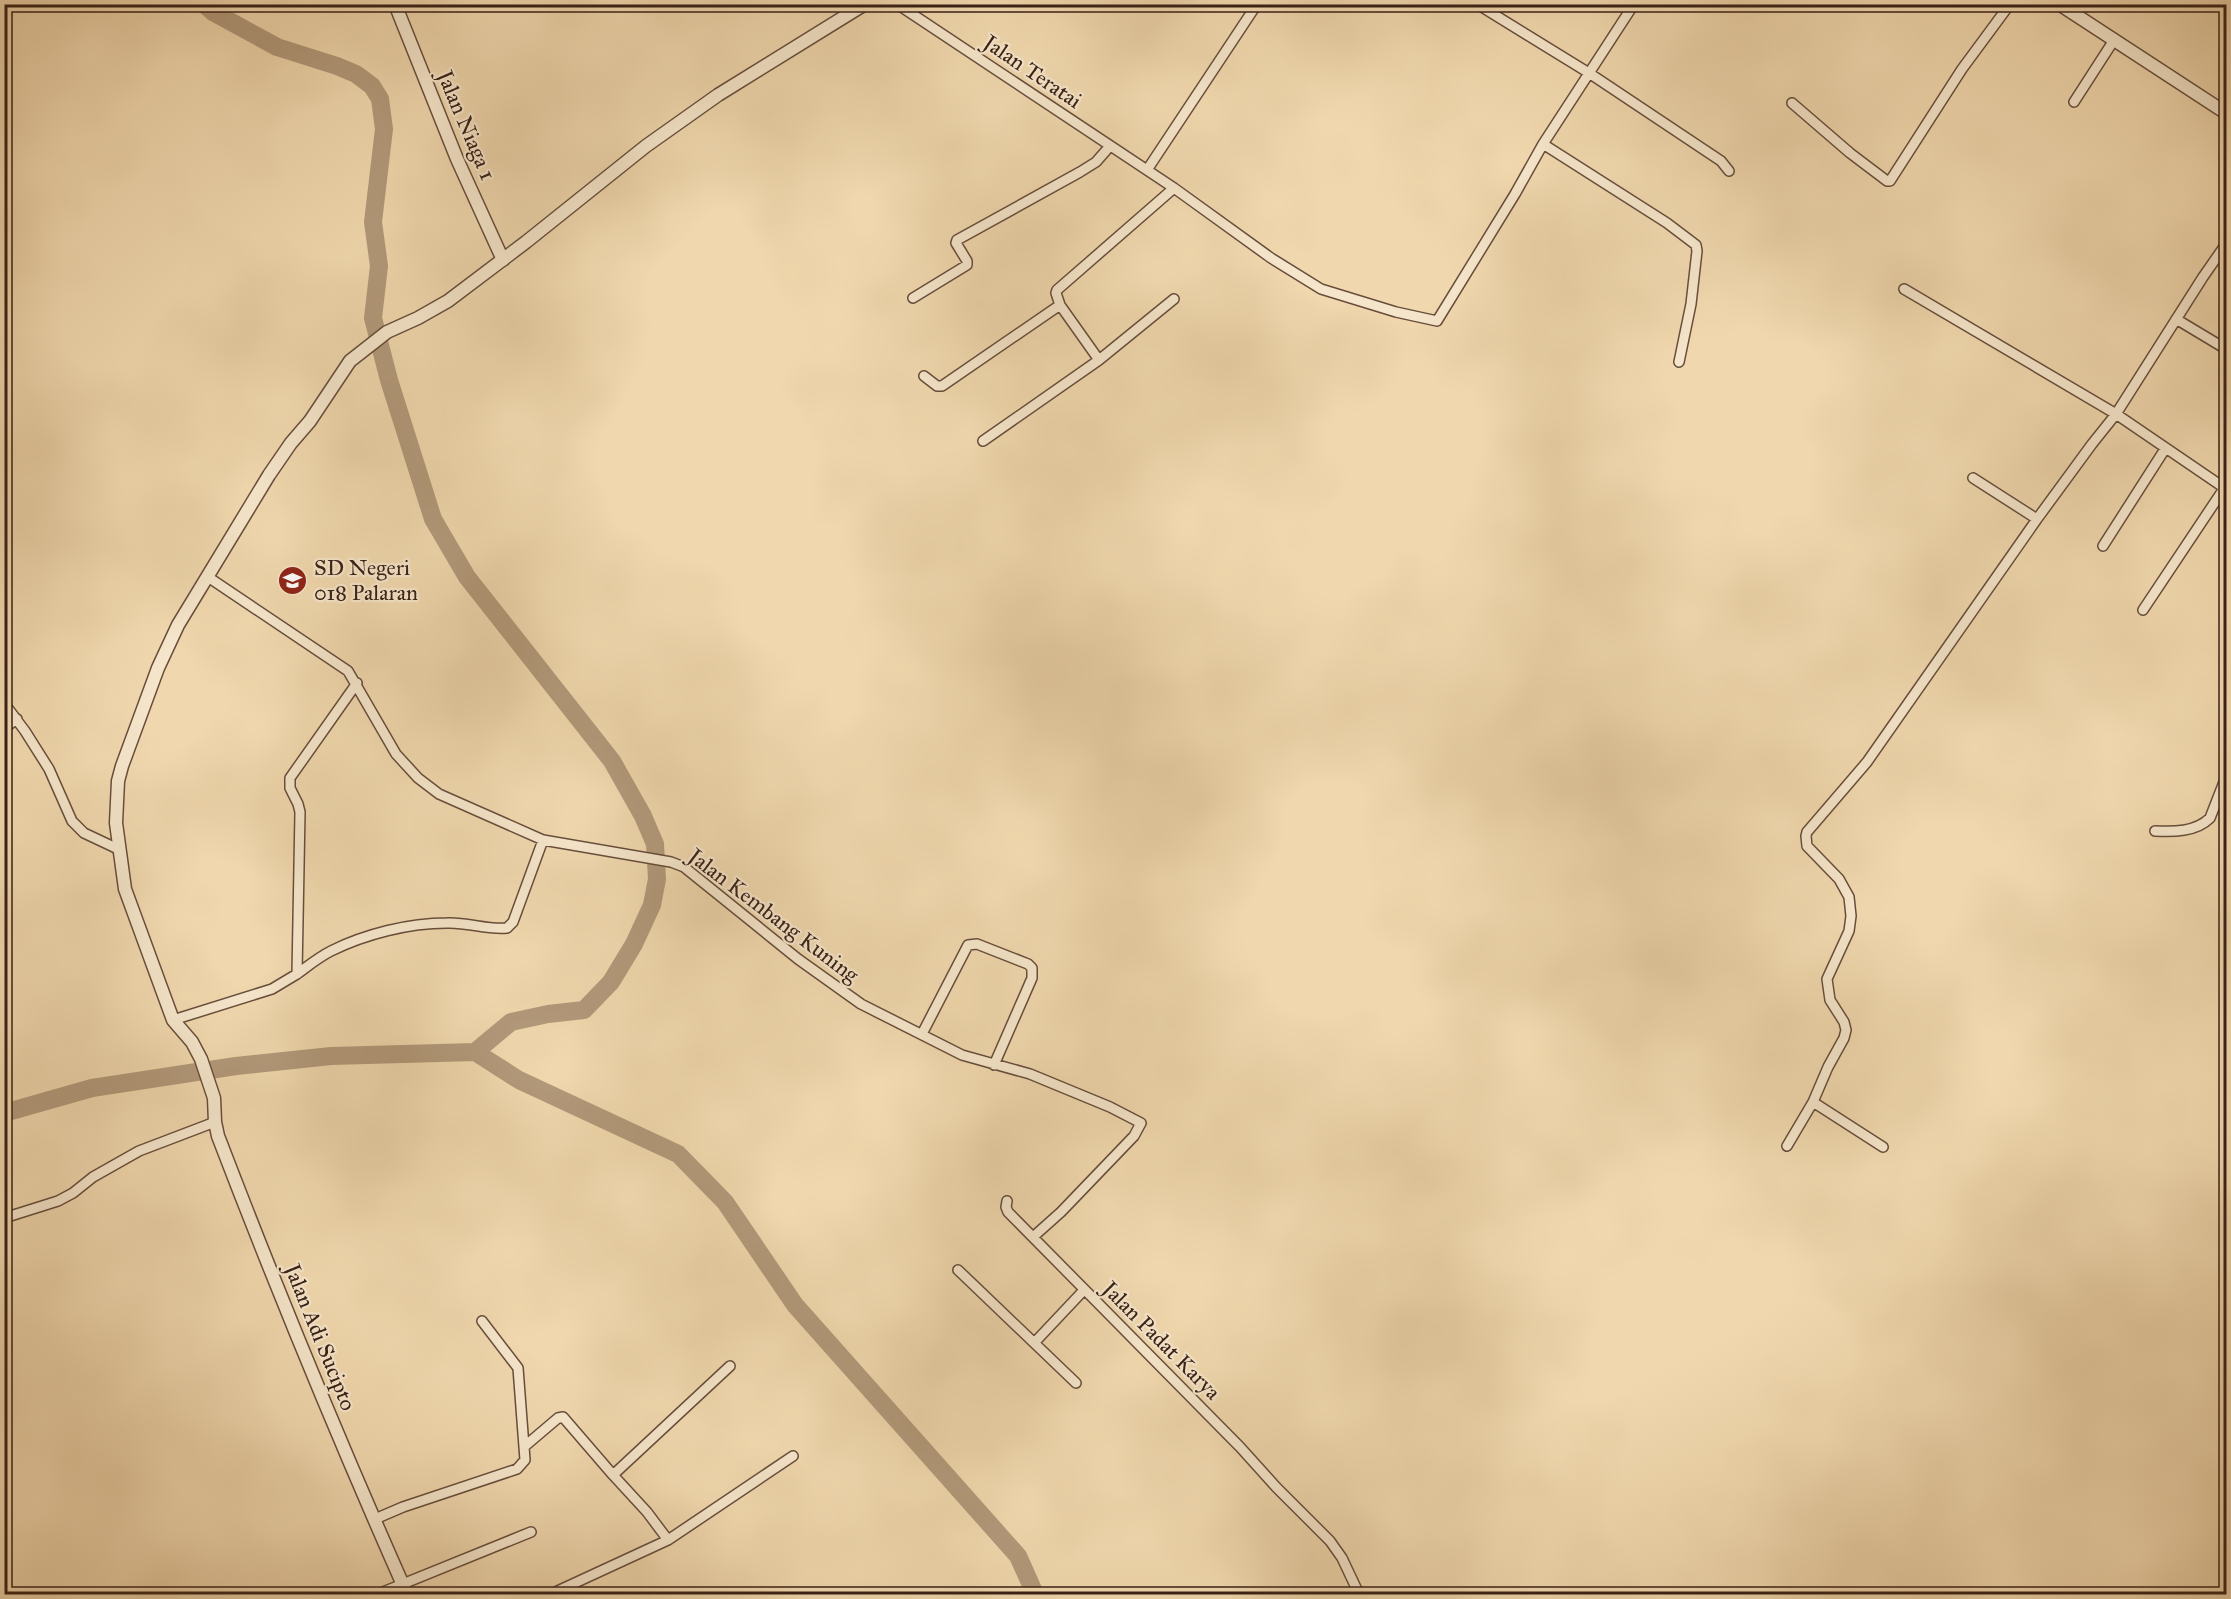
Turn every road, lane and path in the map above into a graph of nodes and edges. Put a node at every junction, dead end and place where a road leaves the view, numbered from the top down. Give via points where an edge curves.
1 (395, 4) edge
2 (865, 4) edge
3 (897, 4) edge
4 (1257, 4) edge
5 (1477, 4) edge
6 (1634, 4) edge
7 (2010, 4) edge
8 (2059, 4) edge
9 (2114, 40) junction
10 (1589, 73) junction
11 (2074, 102) dead end
12 (1792, 103) dead end
13 (2226, 113) edge
14 (1543, 144) junction
15 (1110, 147) junction
16 (1147, 170) junction
17 (1729, 171) dead end
18 (1174, 188) junction
19 (2226, 244) edge
20 (503, 260) junction
21 (1904, 290) dead end
22 (913, 298) dead end
23 (1174, 299) dead end
24 (1060, 305) junction
25 (2176, 319) junction
26 (2226, 349) edge
27 (1099, 360) junction
28 (1679, 362) dead end
29 (924, 376) dead end
30 (2116, 414) junction
31 (983, 441) dead end
32 (2165, 449) junction
33 (1973, 477) dead end
34 (2226, 488) edge
35 (2037, 519) junction
36 (2103, 546) dead end
37 (208, 577) junction
38 (2143, 610) dead end
39 (357, 683) junction
40 (4, 703) edge
41 (17, 719) junction
42 (4, 728) edge
43 (2226, 777) edge
44 (2155, 831) dead end
45 (543, 840) junction
46 (118, 849) junction
47 (297, 974) junction
48 (173, 1020) junction
49 (922, 1034) junction
50 (994, 1065) junction
51 (1813, 1102) junction
52 (215, 1122) junction
53 (1787, 1146) dead end
54 (1883, 1147) dead end
55 (1007, 1201) dead end
56 (4, 1218) edge
57 (1033, 1236) junction
58 (958, 1270) dead end
59 (1084, 1290) junction
60 (482, 1321) dead end
61 (1035, 1342) junction
62 (730, 1366) dead end
63 (1076, 1383) dead end
64 (525, 1446) junction
65 (792, 1456) dead end
66 (613, 1475) junction
67 (375, 1519) junction
68 (531, 1532) dead end
69 (668, 1540) junction
70 (404, 1589) edge
71 (378, 1594) edge
72 (551, 1594) edge
73 (1359, 1594) edge

1 - 20 street, Jalan Niaga 1 via 457,159
2 - 20 street via 718,94
3 - 15 street, Jalan Teratai
4 - 16 street
5 - 10 street
6 - 10 street
7 - 12 street via 1962,69 1890,181 1850,153
8 - 9 street
9 - 11 street
9 - 13 street
10 - 14 street
10 - 17 street via 1721,161
14 - 18 street, Jalan Teratai via 1437,321 1321,288 1271,258
14 - 28 street via 1696,245
15 - 16 street, Jalan Teratai
15 - 22 street via 1080,172 957,240 967,265
16 - 18 street, Jalan Teratai
18 - 24 street via 1057,290
19 - 25 street
20 - 37 street via 432,311 387,332 360,352 339,375 269,474
21 - 30 street
23 - 27 street
24 - 27 street
24 - 29 street via 941,387
25 - 26 street
25 - 30 street
27 - 31 street
30 - 32 street
30 - 35 street
32 - 34 street
32 - 36 street
33 - 35 street
34 - 38 street
35 - 51 street via 1867,762 1807,832 1807,846 1846,887 1851,907 1849,931 1827,980 1830,1000 1846,1030
37 - 39 street, Jalan Kembang Kuning via 334,660
37 - 46 street via 168,644 122,766 116,802
39 - 45 street, Jalan Kembang Kuning via 396,754 418,778 439,794
39 - 47 street via 290,778 300,812
40 - 41 street
41 - 42 street
41 - 46 street via 49,770 72,821 84,833
43 - 44 street via 2205,823 2174,832
45 - 47 street via 513,922 507,928 447,923 381,933 328,952
45 - 49 street, Jalan Kembang Kuning via 671,862 694,873 798,959 861,1004
46 - 48 street via 125,889
47 - 48 street via 253,996
48 - 52 street, Jalan Adi Sucipto via 201,1059 212,1091
49 - 50 street, Jalan Kembang Kuning
49 - 50 street via 969,945 977,944 1028,964 1032,978
50 - 57 street, Jalan Kembang Kuning via 1030,1074 1141,1123 1134,1136
51 - 53 street
51 - 54 street
52 - 56 street via 139,1151 58,1201
52 - 67 street, Jalan Adi Sucipto via 310,1370
55 - 57 street, Jalan Padat Karya via 1008,1212
57 - 59 street, Jalan Padat Karya
58 - 61 street
59 - 61 street
59 - 73 street, Jalan Padat Karya via 1329,1541 1342,1557
60 - 64 street via 518,1368
61 - 63 street
62 - 66 street
64 - 66 street via 563,1417
64 - 67 street via 525,1460 517,1468
65 - 69 street
66 - 69 street
67 - 70 street, Jalan Adi Sucipto
68 - 70 street
69 - 72 street
70 - 71 street

